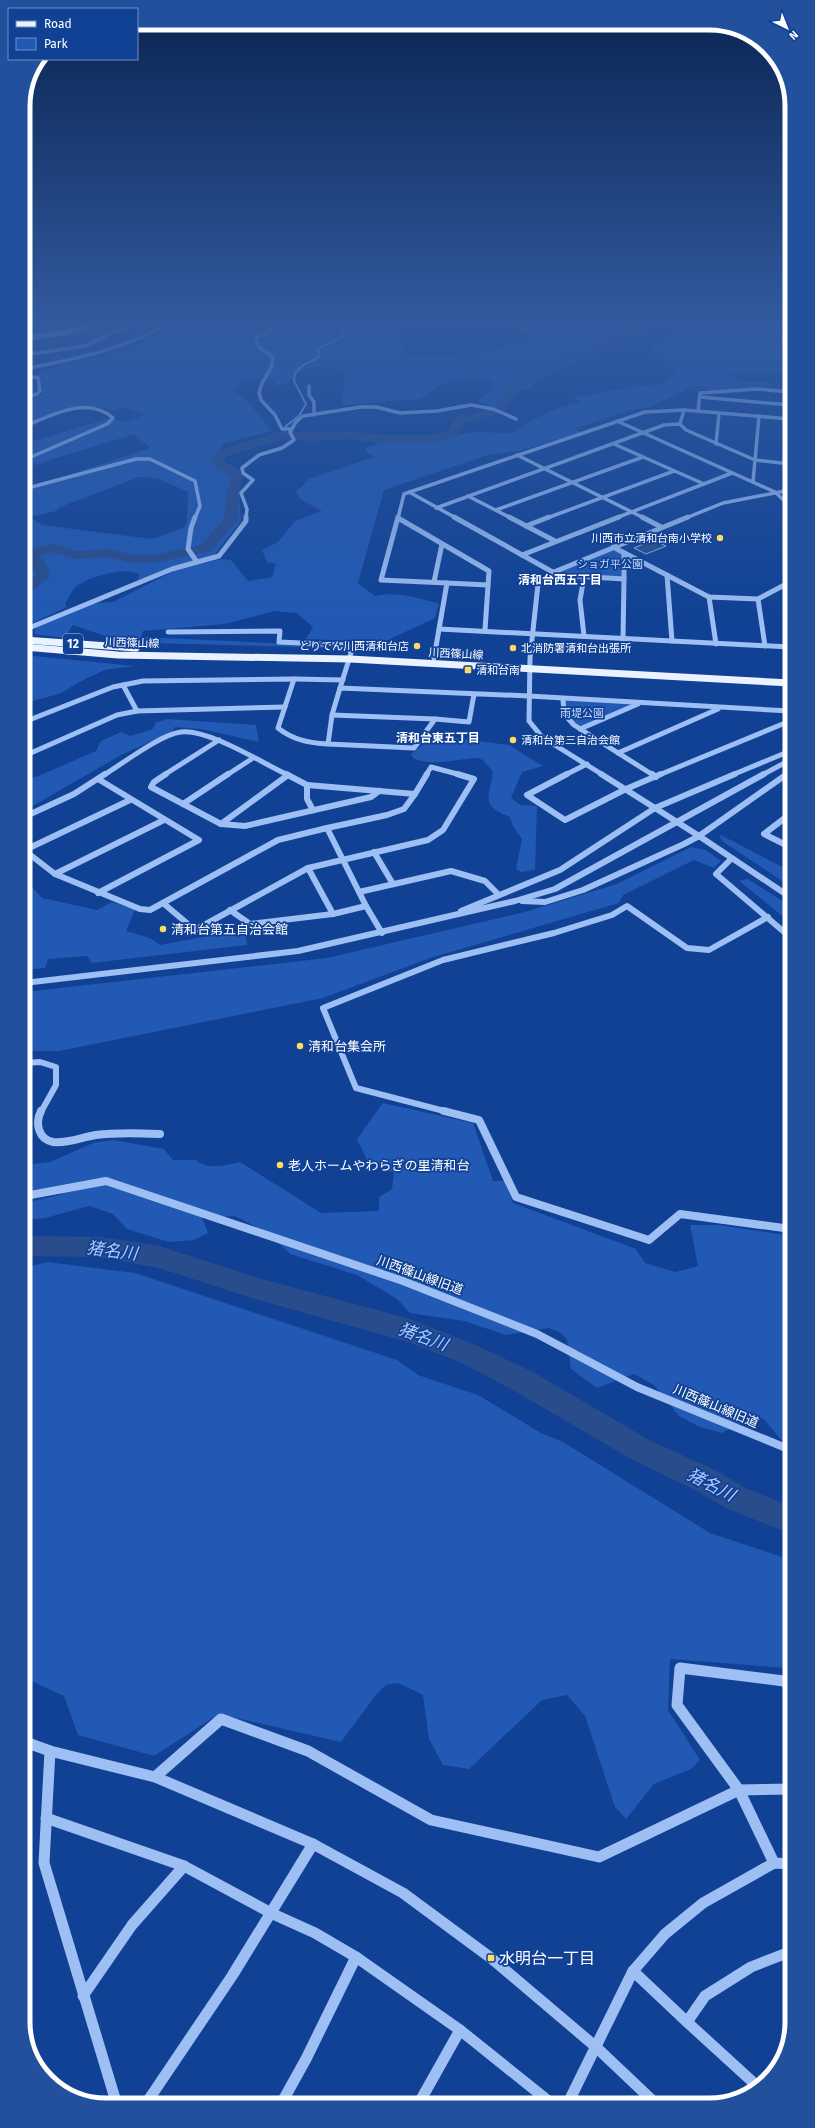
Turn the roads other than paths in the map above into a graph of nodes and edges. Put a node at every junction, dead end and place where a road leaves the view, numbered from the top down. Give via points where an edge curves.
1 (41, 420) edge
2 (111, 420) edge
3 (278, 420) edge
4 (298, 420) edge
5 (622, 420) edge
6 (681, 420) edge
7 (719, 420) edge
8 (759, 420) edge
9 (617, 422) junction
10 (30, 424) edge
11 (680, 424) junction
12 (291, 429) junction
13 (642, 433) junction
14 (614, 444) junction
15 (716, 444) junction
16 (517, 455) junction
17 (30, 457) edge
18 (643, 457) junction
19 (755, 460) junction
20 (785, 463) edge
21 (545, 469) junction
22 (674, 471) junction
23 (732, 473) junction
24 (573, 482) junction
25 (753, 482) junction
26 (704, 484) junction
27 (30, 487) edge
28 (785, 491) edge
29 (409, 492) junction
30 (775, 492) junction
31 (468, 496) junction
32 (601, 498) junction
33 (783, 499) edge
34 (436, 508) junction
35 (496, 510) junction
36 (630, 512) junction
37 (398, 518) junction
38 (526, 526) junction
39 (661, 527) junction
40 (555, 541) junction
41 (442, 544) junction
42 (613, 547) junction
43 (624, 553) junction
44 (522, 555) junction
45 (196, 561) junction
46 (554, 572) junction
47 (667, 575) junction
48 (584, 577) junction
49 (624, 579) junction
50 (434, 582) junction
51 (447, 583) junction
52 (785, 584) edge
53 (488, 585) junction
54 (709, 597) junction
55 (758, 598) junction
56 (30, 628) edge
57 (439, 629) junction
58 (485, 630) junction
59 (168, 632) dead end
60 (533, 633) junction
61 (584, 636) junction
62 (623, 639) junction
63 (30, 640) edge
64 (672, 641) junction
65 (716, 644) junction
66 (765, 646) junction
67 (785, 647) edge
68 (30, 648) edge
69 (351, 656) junction
70 (434, 658) junction
71 (529, 666) junction
72 (785, 676) edge
73 (294, 679) junction
74 (343, 680) junction
75 (785, 683) edge
76 (123, 685) junction
77 (340, 688) junction
78 (474, 694) junction
79 (528, 696) junction
80 (563, 699) junction
81 (640, 703) junction
82 (285, 708) junction
83 (720, 708) junction
84 (137, 711) junction
85 (785, 711) edge
86 (332, 715) junction
87 (30, 720) edge
88 (435, 720) junction
89 (785, 723) edge
90 (580, 729) junction
91 (218, 740) junction
92 (328, 744) junction
93 (785, 752) edge
94 (30, 753) edge
95 (618, 753) junction
96 (253, 758) junction
97 (785, 763) edge
98 (587, 764) junction
99 (288, 775) junction
100 (785, 776) edge
101 (656, 777) junction
102 (98, 779) junction
103 (307, 785) junction
104 (626, 789) junction
105 (379, 791) junction
106 (415, 794) junction
107 (130, 800) junction
108 (183, 804) junction
109 (655, 808) junction
110 (313, 810) junction
111 (30, 814) edge
112 (785, 818) edge
113 (164, 820) junction
114 (221, 824) junction
115 (327, 828) junction
116 (699, 836) junction
117 (785, 844) edge
118 (30, 848) edge
119 (374, 852) junction
120 (30, 854) edge
121 (342, 859) junction
122 (732, 859) junction
123 (308, 868) junction
124 (56, 874) junction
125 (393, 884) junction
126 (359, 892) junction
127 (98, 893) junction
128 (785, 894) edge
129 (499, 895) junction
130 (515, 901) junction
131 (163, 903) junction
132 (366, 906) junction
133 (230, 910) junction
134 (333, 914) junction
135 (768, 917) junction
136 (442, 919) junction
137 (785, 932) edge
138 (382, 933) junction
139 (30, 982) edge
140 (30, 1061) edge
141 (160, 1134) dead end
142 (30, 1195) edge
143 (785, 1228) edge
144 (785, 1448) edge
145 (785, 1682) edge
146 (30, 1744) edge
147 (50, 1751) junction
148 (155, 1777) junction
149 (785, 1789) edge
150 (739, 1790) junction
151 (46, 1818) junction
152 (314, 1844) junction
153 (774, 1863) junction
154 (785, 1864) edge
155 (184, 1866) junction
156 (274, 1914) junction
157 (785, 1954) edge
158 (356, 1958) junction
159 (633, 1971) junction
160 (84, 1996) junction
161 (687, 2022) junction
162 (460, 2030) junction
163 (596, 2047) junction
164 (754, 2083) edge
165 (115, 2098) edge
166 (150, 2098) edge
167 (284, 2098) edge
168 (422, 2098) edge
169 (545, 2098) edge
170 (570, 2098) edge
171 (650, 2098) edge

1 - 10 street
2 - 17 street
3 - 12 street via 282,429
4 - 12 street
5 - 9 street
6 - 11 street
7 - 15 street
8 - 19 street
9 - 13 street
9 - 16 street
11 - 13 street via 664,425
11 - 15 street via 686,430
12 - 45 street via 294,440 282,448 259,455 242,468 243,473 253,480 241,493 247,509 246,521 219,556
13 - 14 street
13 - 23 street
14 - 18 street
14 - 21 street
15 - 19 street
16 - 21 street
16 - 29 street
18 - 22 street
18 - 24 street
19 - 20 street
19 - 25 street
21 - 24 street
21 - 31 street
22 - 26 street
22 - 32 street
23 - 25 street
23 - 26 street
24 - 32 street
24 - 35 street
25 - 30 street
26 - 36 street
27 - 45 street via 136,459 150,459 194,481 200,506 191,528 188,549
28 - 30 street
29 - 34 street
29 - 37 street via 404,494
30 - 33 street
30 - 39 street via 723,503
31 - 34 street
31 - 35 street
32 - 36 street
32 - 38 street
34 - 44 street
35 - 38 street
36 - 39 street
36 - 40 street
37 - 41 street
37 - 50 street via 381,580
38 - 40 street
39 - 42 street
40 - 44 street
41 - 50 street
41 - 53 street via 489,571
42 - 43 street
42 - 46 street
43 - 47 street
43 - 49 street
44 - 46 street
45 - 56 street
46 - 48 street via 558,575
46 - 60 street via 538,584
47 - 54 street
47 - 64 street
48 - 49 street
48 - 61 street via 580,600
49 - 62 street
50 - 51 street
51 - 53 street
51 - 57 street
52 - 55 street
53 - 58 street
54 - 55 street
54 - 65 street
55 - 66 street
57 - 58 street
57 - 70 street
58 - 60 street
59 - 69 street via 280,632 279,642 347,645
60 - 61 street
60 - 71 street
61 - 62 street
62 - 64 street
63 - 69 main road, 川西篠山線 / 12 via 123,648
64 - 65 street
65 - 66 street
66 - 67 street
68 - 69 main road, 川西篠山線 / 12 via 118,655
69 - 70 main road, 川西篠山線 / 12
69 - 71 main road, 川西篠山線 / 12
69 - 74 street
70 - 71 main road, 川西篠山線 / 12
71 - 72 main road, 川西篠山線 / 12
71 - 75 main road, 川西篠山線 / 12
71 - 79 street
73 - 74 street
73 - 76 street via 142,681
73 - 82 street
74 - 77 street
76 - 84 street
76 - 87 street
77 - 78 street
77 - 86 street
78 - 79 street
78 - 88 street via 469,722
79 - 80 street
79 - 98 street via 529,721 542,737
80 - 81 street
80 - 90 street via 564,714
81 - 83 street
81 - 90 street
82 - 84 street
82 - 92 street via 278,728 285,734 307,743
83 - 85 street
83 - 95 street
84 - 94 street via 117,715
86 - 88 street
86 - 92 street
88 - 92 street via 414,748
89 - 101 street
90 - 95 street
91 - 96 street
91 - 102 street via 207,734 181,732 162,739
91 - 108 street via 154,782 151,787
93 - 109 street
95 - 101 street
96 - 99 street
96 - 108 street
97 - 130 street via 555,889
98 - 104 street
98 - 104 street via 527,796 565,820
99 - 103 street
99 - 114 street
100 - 116 street
101 - 104 street
102 - 107 street
102 - 111 street via 74,794
103 - 105 street
103 - 110 street via 307,798
104 - 109 street
105 - 106 street
105 - 110 street via 371,797
106 - 115 street via 404,809
106 - 119 street via 431,767 474,779 444,830 428,840
107 - 113 street
107 - 118 street
108 - 114 street
109 - 116 street, bridge
109 - 129 street via 560,870
110 - 114 street via 246,826
112 - 117 street via 764,834
113 - 124 street
113 - 127 street via 199,840
115 - 121 street
115 - 131 street via 278,840
116 - 122 street
116 - 130 street via 584,890 545,902
119 - 121 street
119 - 125 street
120 - 124 street
121 - 123 street
121 - 126 street
122 - 128 street
122 - 135 street via 716,874
123 - 133 street
123 - 134 street
124 - 127 street
125 - 126 street
125 - 129 street via 451,871 485,881
126 - 132 street
127 - 131 street via 140,909 150,910
129 - 136 street
130 - 136 street
131 - 133 street via 195,930
132 - 134 street
132 - 138 street
133 - 134 street via 250,924
135 - 137 street
135 - 143 street via 709,950 688,948 627,906 612,915 554,934 443,960 323,1008 356,1088 479,1120 516,1197 648,1240 680,1214
136 - 138 street
138 - 139 street via 298,950
140 - 141 street via 50,1063 56,1067 59,1076 57,1086 37,1124 39,1132 46,1140 54,1142 125,1132
142 - 144 street, 川西篠山線旧道 via 106,1182 193,1210 403,1281 537,1334 637,1387
145 - 150 street via 680,1668 677,1705
146 - 147 street
147 - 148 street
147 - 151 street
148 - 150 street via 222,1719 308,1751 431,1820 599,1858
148 - 152 street
149 - 150 street
150 - 153 street
151 - 155 street
151 - 160 street via 44,1863
152 - 156 street
152 - 163 street via 403,1893 491,1958
153 - 154 street
153 - 159 street via 703,1903 664,1934
155 - 156 street
155 - 160 street via 132,1925
156 - 158 street
156 - 166 street via 208,2016
157 - 161 street via 751,1967 705,1996
158 - 162 street
158 - 167 street
159 - 161 street
159 - 163 street
160 - 165 street
161 - 164 street
162 - 168 street
162 - 169 street
163 - 170 street
163 - 171 street

